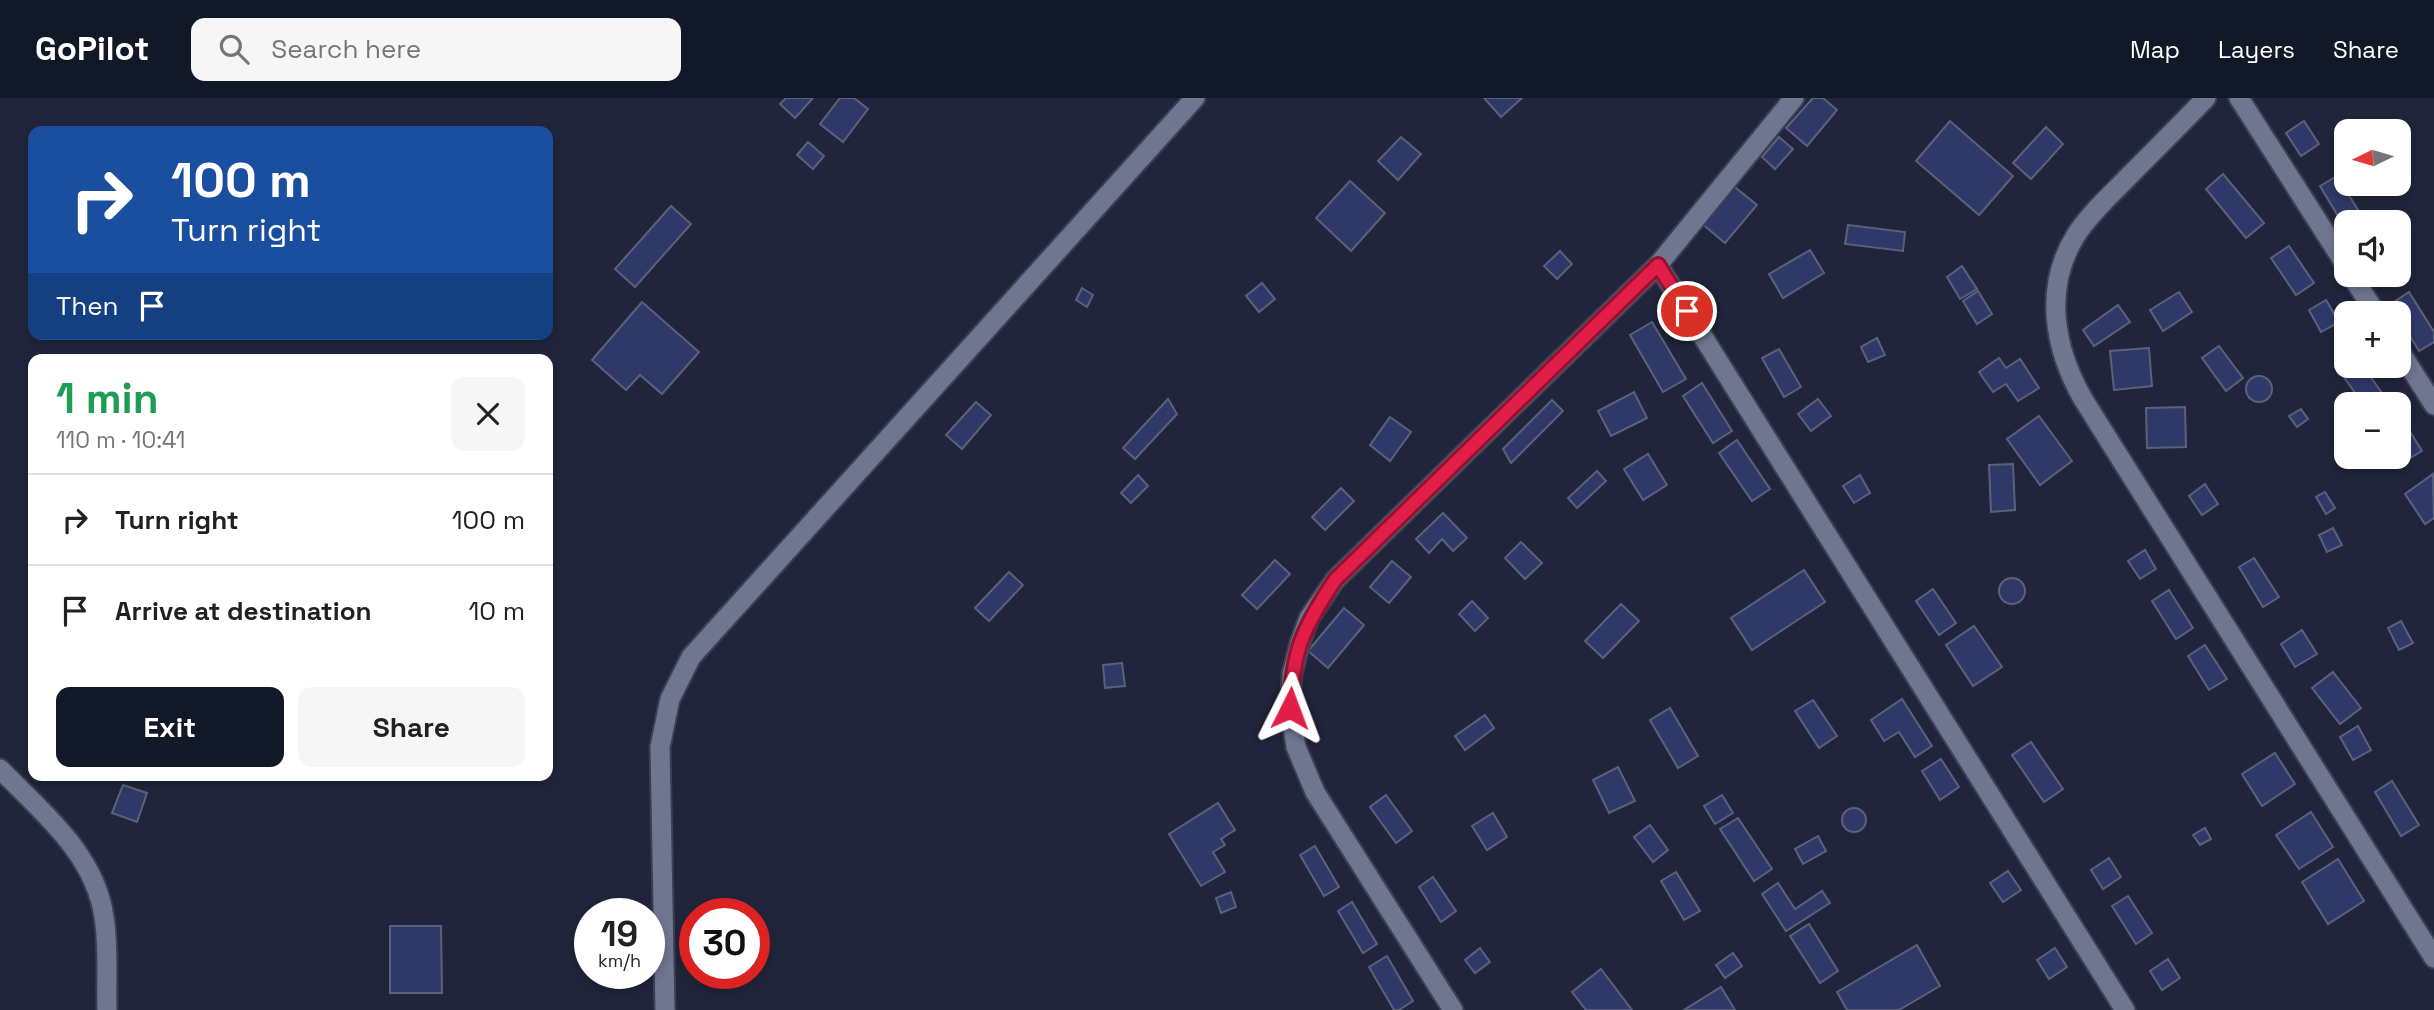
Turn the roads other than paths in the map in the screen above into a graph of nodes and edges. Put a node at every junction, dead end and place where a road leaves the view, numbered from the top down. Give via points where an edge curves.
1 (1195, 98) edge
2 (1794, 98) edge
3 (2206, 98) edge
4 (2239, 98) edge
5 (2334, 247) edge
6 (1658, 265) junction
7 (2411, 369) edge
8 (2434, 405) edge
9 (0, 769) edge
10 (2434, 958) edge
11 (107, 1010) edge
12 (666, 1010) edge
13 (1453, 1010) edge
14 (2126, 1010) edge

1 - 12 street via 691,657 670,699 660,747
2 - 6 street
3 - 10 street via 2095,210 2076,236 2062,266 2056,295 2060,347 2083,399
4 - 5 street
6 - 13 street via 1335,580 1309,618 1300,643 1290,708 1296,747 1315,792
6 - 14 street
7 - 8 street
9 - 11 street via 77,850 95,882 105,927

